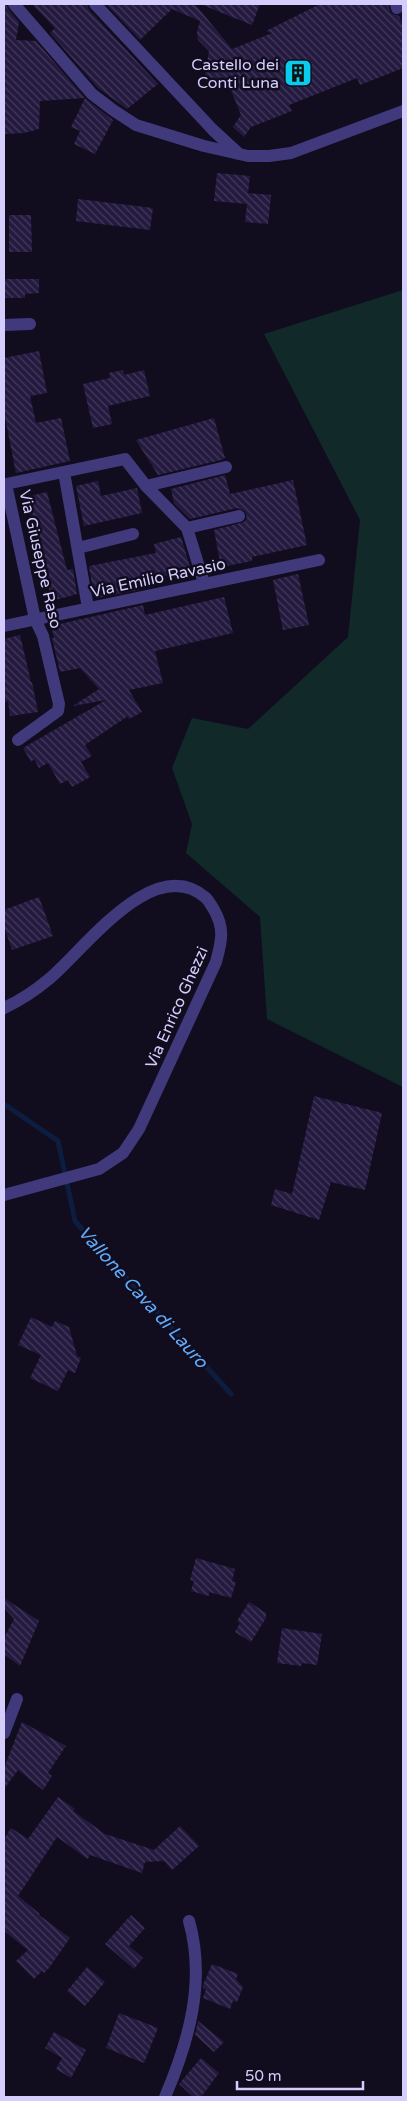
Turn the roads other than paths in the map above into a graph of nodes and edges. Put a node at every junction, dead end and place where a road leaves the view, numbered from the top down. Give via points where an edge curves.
1 (14, 4) edge
2 (95, 4) edge
3 (403, 111) edge
4 (238, 154) junction
5 (30, 324) dead end
6 (4, 325) edge
7 (226, 467) dead end
8 (64, 472) junction
9 (146, 486) junction
10 (239, 516) dead end
11 (187, 528) junction
12 (134, 534) dead end
13 (78, 548) junction
14 (319, 560) dead end
15 (204, 583) junction
16 (88, 608) junction
17 (35, 619) junction
18 (4, 626) edge
19 (18, 740) dead end
20 (4, 1008) edge
21 (4, 1195) edge
22 (17, 1700) dead end
23 (4, 1733) edge
24 (189, 1921) dead end
25 (164, 2097) edge

1 - 4 street via 92,94 136,125
2 - 4 street
3 - 4 street via 291,153 269,156
5 - 6 street
7 - 9 street
8 - 9 street, Via Giuseppe Raso via 125,458
8 - 13 street
8 - 17 street, Via Giuseppe Raso via 6,484
9 - 11 street
10 - 11 street
11 - 15 street
12 - 13 street
13 - 16 street
14 - 15 street, Via Emilio Ravasio
15 - 16 street, Via Emilio Ravasio
16 - 17 street, Via Emilio Ravasio
17 - 18 street, Via Emilio Ravasio
17 - 19 street, Via Giuseppe Raso via 59,704 58,711
20 - 21 street, Via Enrico Ghezzi via 48,980 124,906 158,888 186,887 207,899 219,919 222,939 216,962 139,1129 123,1153 100,1169
22 - 23 street
24 - 25 street via 195,1942 194,2002 177,2069

